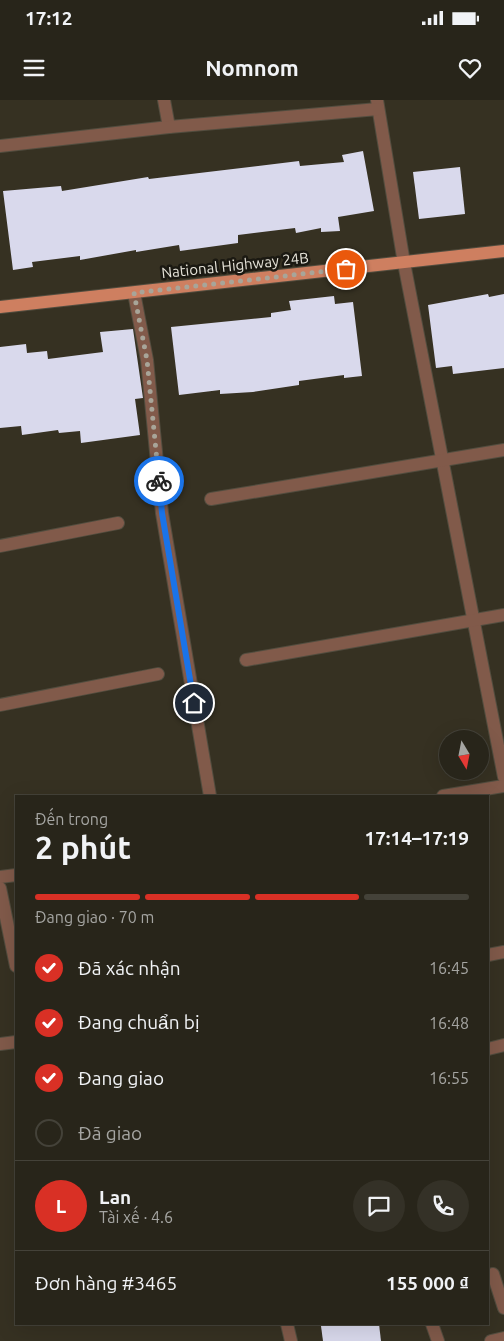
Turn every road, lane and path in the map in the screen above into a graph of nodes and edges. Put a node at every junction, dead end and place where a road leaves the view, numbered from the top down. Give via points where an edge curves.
1 (164, 100) edge
2 (378, 104) edge
3 (169, 126) junction
4 (0, 146) edge
5 (504, 252) edge
6 (404, 263) junction
7 (134, 293) junction
8 (0, 307) edge
9 (504, 450) edge
10 (442, 460) junction
11 (211, 499) dead end
12 (118, 523) dead end
13 (0, 546) edge
14 (504, 616) edge
15 (474, 621) junction
16 (246, 660) dead end
17 (158, 674) dead end
18 (0, 705) edge
19 (504, 777) edge
20 (504, 786) edge
21 (210, 795) edge
22 (449, 795) edge
23 (15, 875) edge
24 (0, 877) edge
25 (0, 888) edge
26 (504, 952) edge
27 (489, 955) edge
28 (15, 961) edge
29 (15, 1042) edge
30 (0, 1044) edge
31 (504, 1044) edge
32 (489, 1049) edge
33 (493, 1274) dead end
34 (504, 1308) edge
35 (286, 1325) edge
36 (432, 1325) edge
37 (504, 1338) edge
38 (290, 1341) edge
39 (438, 1341) edge
40 (491, 1341) edge

1 - 3 street
2 - 3 street
2 - 6 street
3 - 4 street
5 - 6 main road, National Highway 24B
6 - 7 main road, National Highway 24B
6 - 10 street
7 - 8 main road, National Highway 24B
7 - 21 street via 147,360 162,513
9 - 10 street
10 - 11 street
10 - 15 street
12 - 13 street
14 - 15 street
15 - 16 street
15 - 19 street
17 - 18 street
20 - 22 street
23 - 24 street
25 - 28 street
26 - 27 street
29 - 30 street
31 - 32 street
33 - 34 street
35 - 38 street
36 - 39 street
37 - 40 street

